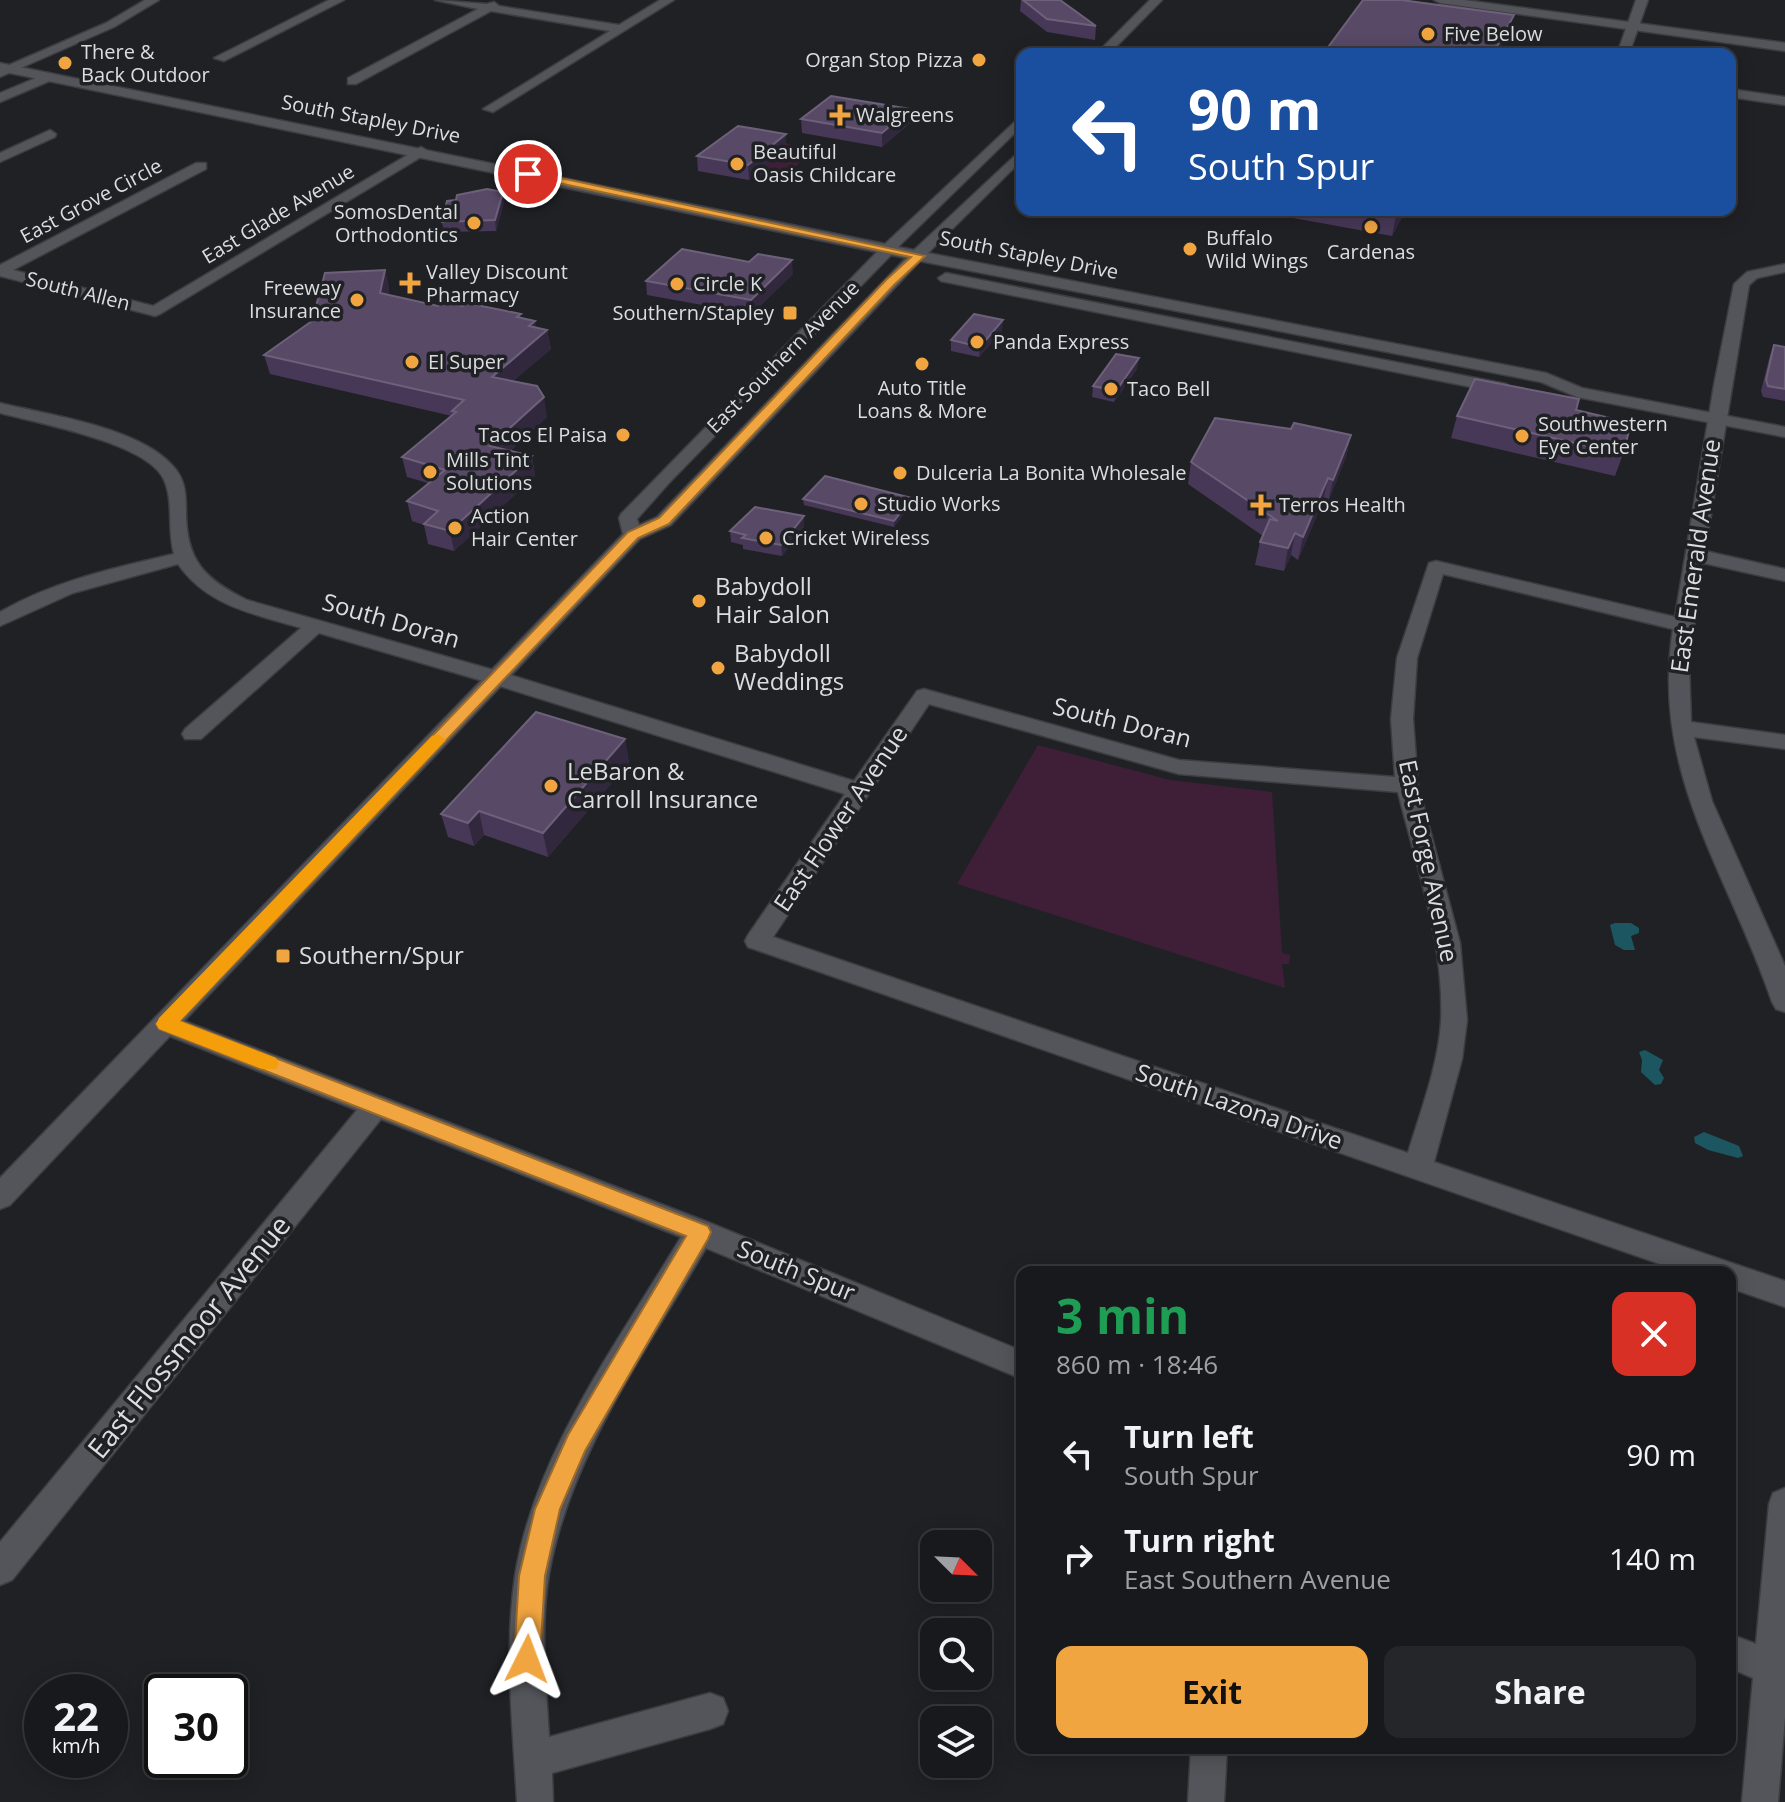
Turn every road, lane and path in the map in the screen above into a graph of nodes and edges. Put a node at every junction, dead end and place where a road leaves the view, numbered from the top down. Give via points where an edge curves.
1 (153, 0) edge
2 (338, 0) edge
3 (441, 0) edge
4 (503, 0) edge
5 (668, 0) edge
6 (1156, 0) edge
7 (1440, 0) edge
8 (1642, 0) edge
9 (489, 8) junction
10 (1633, 26) junction
11 (621, 29) junction
12 (1785, 47) edge
13 (1108, 48) edge
14 (1625, 48) edge
15 (220, 58) dead end
16 (3, 72) edge
17 (48, 77) junction
18 (352, 81) dead end
19 (29, 85) junction
20 (1736, 94) edge
21 (0, 98) edge
22 (1785, 101) edge
23 (489, 109) dead end
24 (1016, 124) edge
25 (1010, 130) junction
26 (1016, 133) edge
27 (50, 134) dead end
28 (1016, 140) edge
29 (421, 151) junction
30 (0, 158) edge
31 (1016, 159) edge
32 (406, 160) junction
33 (201, 166) dead end
34 (1001, 175) junction
35 (564, 196) junction
36 (653, 201) junction
37 (618, 210) dead end
38 (672, 221) dead end
39 (889, 249) junction
40 (920, 256) junction
41 (876, 263) junction
42 (1785, 268) edge
43 (905, 269) junction
44 (0, 271) edge
45 (155, 311) joint
46 (1147, 319) junction
47 (1241, 319) junction
48 (1229, 336) junction
49 (1324, 336) junction
50 (1370, 363) junction
51 (1481, 365) junction
52 (1577, 392) junction
53 (0, 408) edge
54 (21, 414) junction
55 (1716, 419) junction
56 (717, 424) junction
57 (0, 426) edge
58 (1785, 432) edge
59 (691, 491) junction
60 (633, 535) junction
61 (1695, 555) junction
62 (183, 557) junction
63 (1785, 575) edge
64 (0, 620) edge
65 (1683, 625) junction
66 (315, 626) junction
67 (497, 678) junction
68 (924, 696) joint
69 (1681, 728) junction
70 (193, 734) dead end
71 (1785, 742) edge
72 (1407, 785) junction
73 (860, 791) junction
74 (757, 941) joint
75 (1780, 970) edge
76 (1785, 1002) edge
77 (166, 1024) junction
78 (377, 1105) junction
79 (1418, 1168) junction
80 (0, 1197) edge
81 (700, 1232) junction
82 (1703, 1266) edge
83 (1736, 1277) edge
84 (1785, 1294) edge
85 (1016, 1363) edge
86 (1785, 1504) edge
87 (0, 1568) edge
88 (1736, 1653) edge
89 (1779, 1670) edge
90 (710, 1711) dead end
91 (1209, 1754) edge
92 (533, 1760) junction
93 (535, 1802) edge
94 (1206, 1802) edge
95 (1760, 1802) edge

1 - 16 street
2 - 15 street
3 - 9 street
4 - 9 street
5 - 11 street
6 - 13 street
7 - 10 street
8 - 10 street
9 - 11 street
9 - 18 street
10 - 12 street
10 - 14 street
11 - 23 street
16 - 17 street, South Stapley Drive
16 - 19 street, South Stapley Drive
17 - 19 street
17 - 29 street, South Stapley Drive
19 - 21 street
19 - 32 street, South Stapley Drive
20 - 22 street
24 - 25 street, East Southern Avenue
25 - 26 street
25 - 39 street, East Southern Avenue
27 - 30 street
28 - 34 street via 997,161
29 - 32 street, East Glade Avenue
29 - 36 street, South Stapley Drive
31 - 34 street, East Southern Avenue
32 - 35 street, South Stapley Drive
32 - 45 street, East Glade Avenue
33 - 44 street, East Grove Circle
34 - 40 street, East Southern Avenue
35 - 36 street
35 - 37 street, South Stapley Drive
36 - 39 street, South Stapley Drive
38 - 41 street, South Stapley Drive
39 - 40 street, South Stapley Drive
39 - 41 street, East Southern Avenue
40 - 43 street, East Southern Avenue
40 - 47 street, South Stapley Drive
41 - 43 street, South Stapley Drive
41 - 56 street, East Southern Avenue
42 - 55 street, East Emerald Avenue via 1752,275 1742,284
43 - 46 street, South Stapley Drive
43 - 59 street, East Southern Avenue
44 - 45 street, South Allen
46 - 47 street via 1223,325
46 - 48 street, South Stapley Drive
47 - 49 street, South Stapley Drive
48 - 49 street via 1241,331
48 - 50 street, South Stapley Drive
49 - 51 street, South Stapley Drive
50 - 51 street via 1405,361 1468,373
50 - 52 street, South Stapley Drive via 1544,395
51 - 52 street, South Stapley Drive via 1546,378
52 - 55 street, South Stapley Drive
53 - 54 street
54 - 57 street
54 - 62 street via 117,441 162,464 174,478 178,495
55 - 58 street, South Stapley Drive
55 - 61 street, East Emerald Avenue
56 - 59 street via 724,431 693,477
56 - 60 street, East Southern Avenue via 628,518
59 - 60 street, East Southern Avenue via 664,521
60 - 67 street, East Southern Avenue
61 - 63 street
61 - 65 street, East Emerald Avenue
62 - 64 street via 71,584
62 - 66 street, South Doran via 197,579 215,593
65 - 69 street, East Emerald Avenue
65 - 72 street, East Forge Avenue via 1436,567 1407,658 1402,719
66 - 67 street, South Doran
66 - 70 street
67 - 73 street, South Doran
67 - 77 street, East Southern Avenue
68 - 72 street, South Doran via 1179,767
68 - 73 street, East Flower Avenue
69 - 71 street
69 - 75 street, East Emerald Avenue via 1716,843
72 - 79 street, East Forge Avenue via 1448,943 1453,985 1449,1059
73 - 74 street, East Flower Avenue
74 - 79 street, South Lazona Drive
75 - 76 street, East Emerald Avenue
77 - 78 street, South Spur
77 - 80 street, East Southern Avenue
78 - 81 street, South Spur
78 - 87 street, East Flossmoor Avenue
79 - 82 street, South Lazona Drive
81 - 85 street, South Spur
81 - 92 street via 576,1443 548,1509 532,1576 527,1659
83 - 84 street
86 - 89 street
88 - 89 street
89 - 95 street
90 - 92 street
91 - 94 street
92 - 93 street

